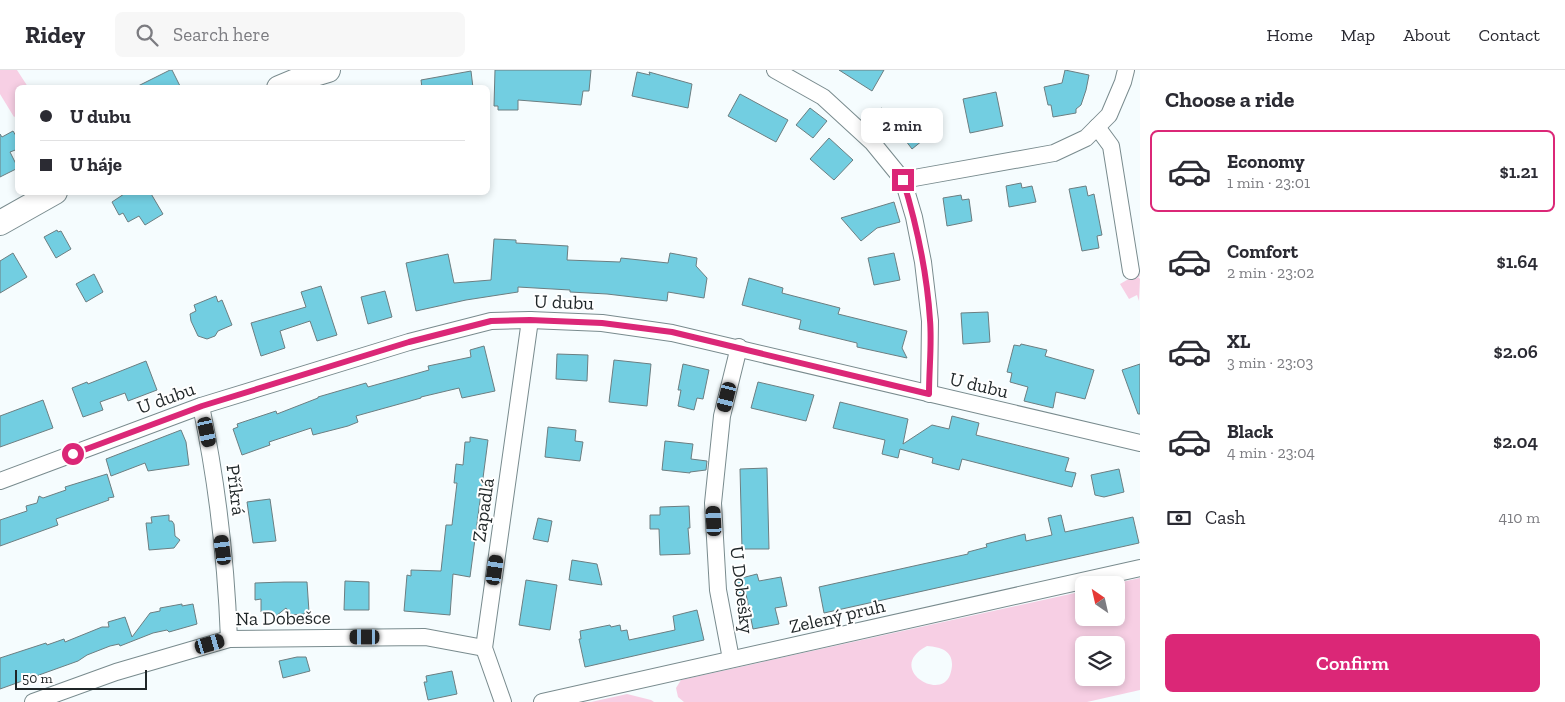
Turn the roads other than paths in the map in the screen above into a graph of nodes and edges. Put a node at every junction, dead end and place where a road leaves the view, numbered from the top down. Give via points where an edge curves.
1 (328, 70) edge
2 (775, 70) edge
3 (1126, 70) edge
4 (286, 85) edge
5 (1097, 127) junction
6 (903, 180) junction
7 (50, 195) edge
8 (0, 223) edge
9 (1131, 271) dead end
10 (530, 320) junction
11 (739, 347) junction
12 (929, 394) junction
13 (202, 406) junction
14 (1140, 443) edge
15 (0, 481) edge
16 (1140, 568) edge
17 (229, 639) junction
18 (484, 648) junction
19 (731, 659) junction
20 (32, 702) edge
21 (503, 702) edge
22 (542, 702) edge

1 - 4 street
2 - 6 street via 823,97 872,142
3 - 5 street via 1109,115
5 - 6 street via 1086,138 1054,153
5 - 9 street via 1111,146
6 - 12 street via 924,262 930,321
7 - 8 street
10 - 11 street, U dubu via 602,323 672,332
10 - 13 street, U dubu via 491,321 409,342
10 - 18 street, Zapadlá
11 - 12 street, U dubu
11 - 19 street, U Dobešky via 722,416 713,503 718,590
12 - 14 street, U dubu
13 - 15 street, U dubu
13 - 17 street, Příkrá via 214,469 226,572
16 - 19 street, Zelený pruh
17 - 18 street, Na Dobešce via 425,637
17 - 20 street, Na Dobešce via 116,672
18 - 21 street, Zapadlá
19 - 22 street, Zelený pruh

